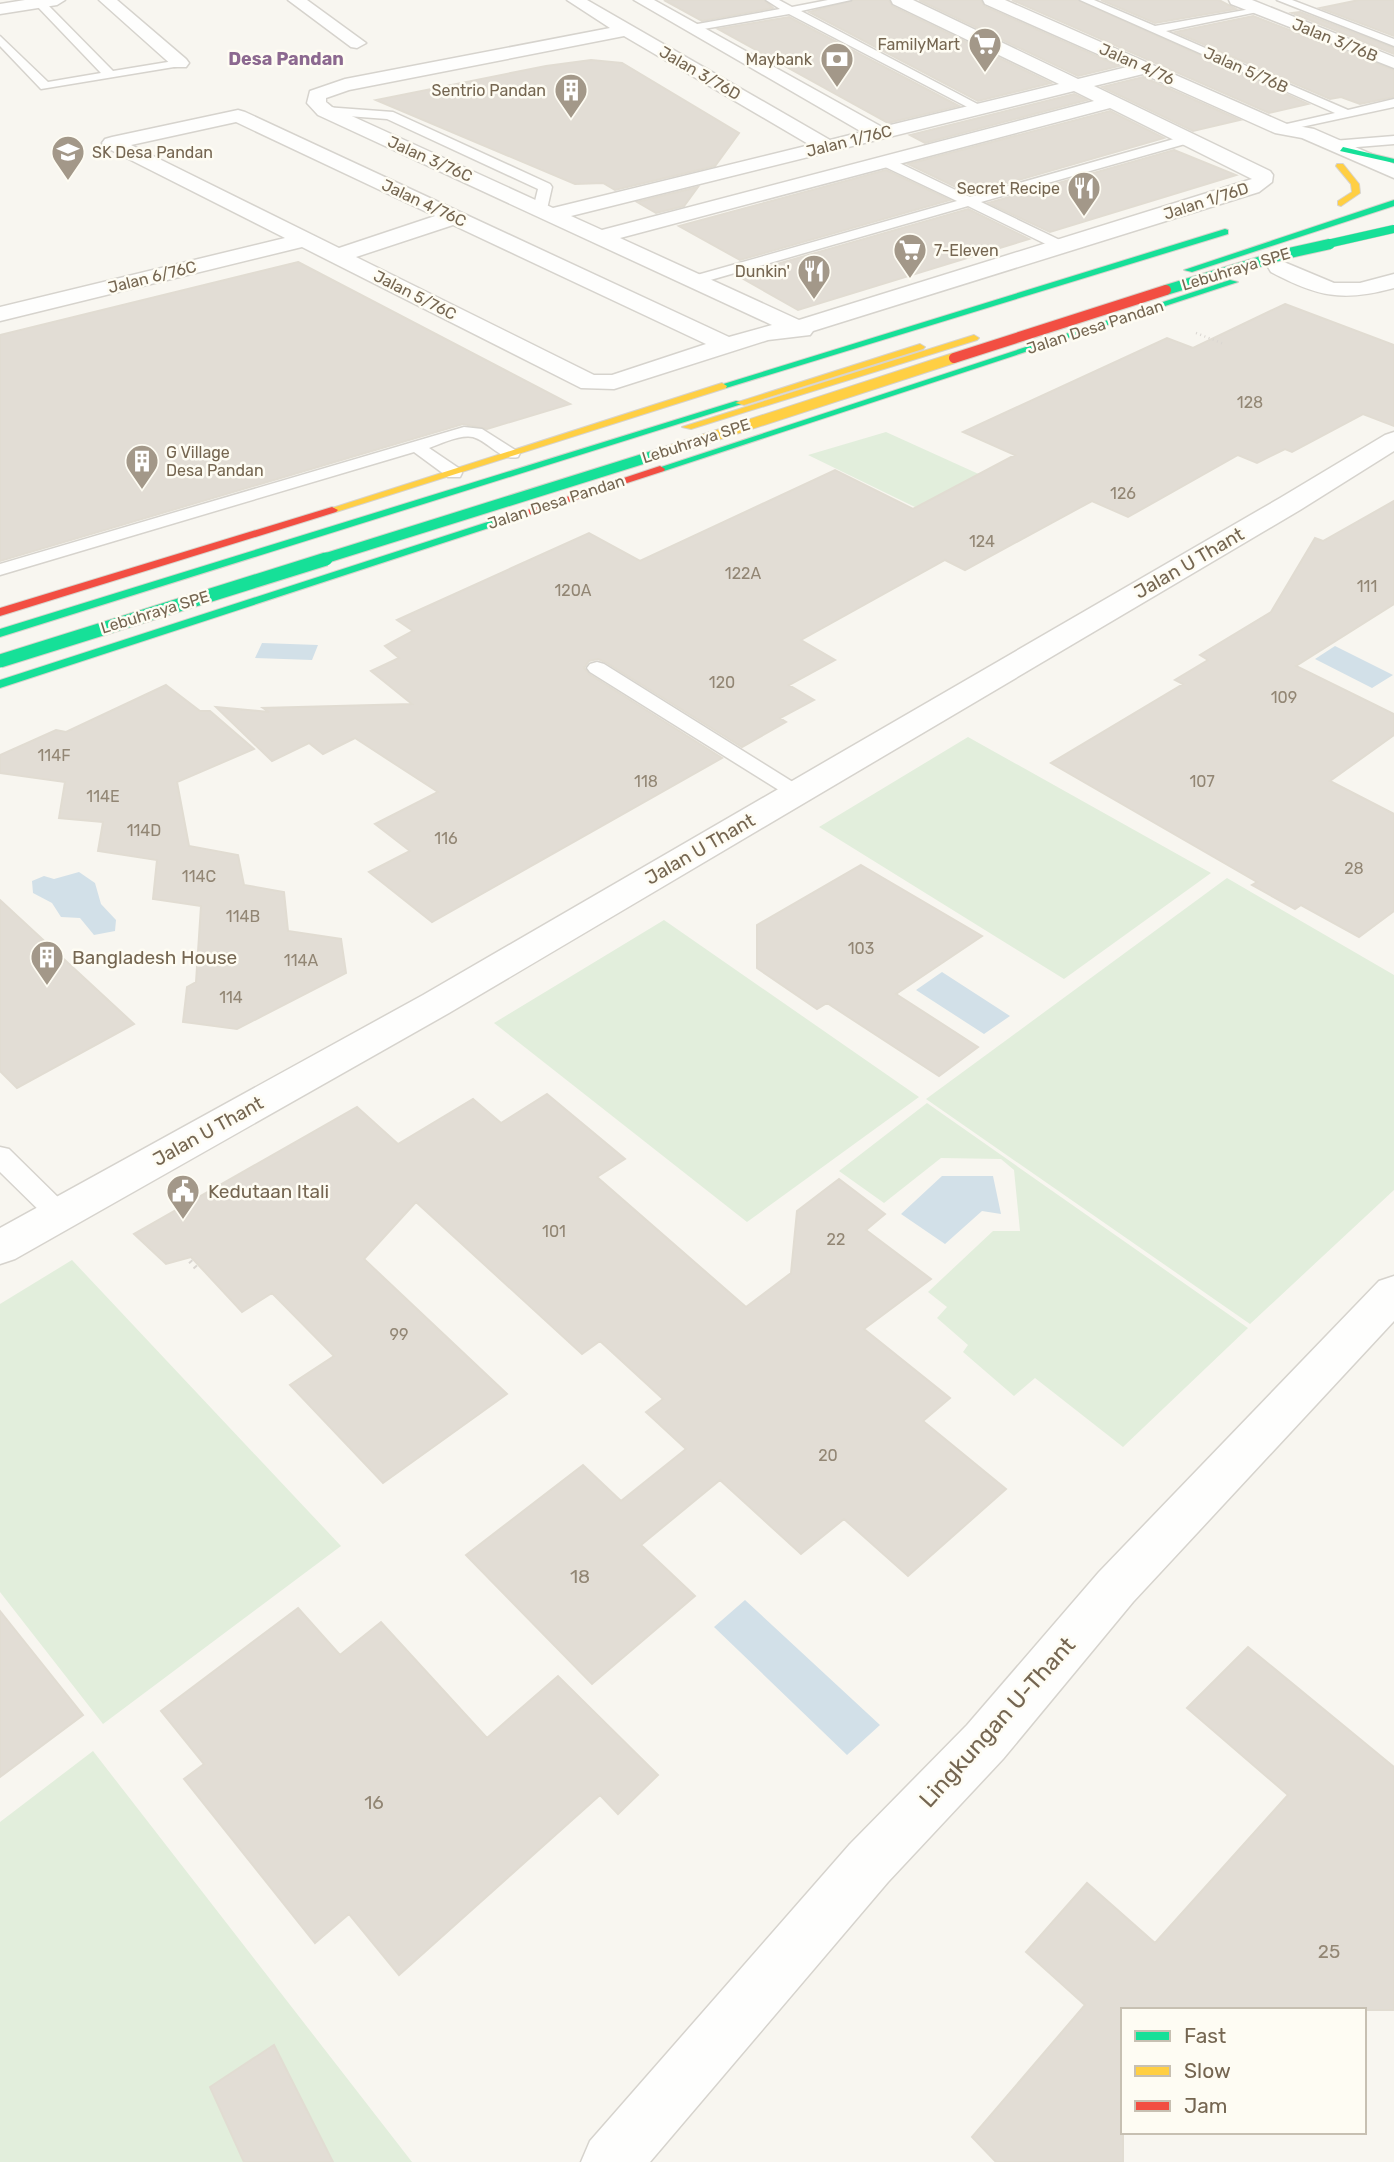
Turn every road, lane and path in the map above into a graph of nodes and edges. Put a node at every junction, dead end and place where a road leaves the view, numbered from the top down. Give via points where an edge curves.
1 (107, 0) edge
2 (296, 0) edge
3 (575, 0) edge
4 (642, 0) edge
5 (771, 0) edge
6 (846, 0) edge
7 (900, 0) edge
8 (991, 0) edge
9 (1086, 0) edge
10 (1237, 0) edge
11 (1282, 0) edge
12 (49, 1) edge
13 (0, 9) edge
14 (1258, 9) junction
15 (790, 10) junction
16 (692, 28) junction
17 (626, 30) junction
18 (1154, 30) junction
19 (0, 39) edge
20 (357, 43) dead end
21 (1394, 44) edge
22 (180, 63) joint
23 (1394, 64) edge
24 (1146, 68) junction
25 (110, 75) junction
26 (1074, 85) junction
27 (1112, 102) junction
28 (1394, 103) edge
29 (979, 108) junction
30 (1347, 114) junction
31 (1282, 128) junction
32 (878, 133) junction
33 (1188, 139) junction
34 (1394, 139) edge
35 (112, 143) joint
36 (826, 146) junction
37 (1339, 153) junction
38 (886, 162) junction
39 (1394, 162) edge
40 (1394, 172) edge
41 (1394, 187) edge
42 (1394, 195) edge
43 (969, 202) junction
44 (1394, 202) edge
45 (546, 212) junction
46 (1394, 212) edge
47 (455, 217) junction
48 (1237, 228) dead end
49 (1394, 228) edge
50 (601, 237) junction
51 (1394, 238) edge
52 (305, 240) junction
53 (1061, 246) junction
54 (1336, 251) junction
55 (337, 256) junction
56 (1279, 267) junction
57 (1173, 270) dead end
58 (695, 280) junction
59 (1394, 281) edge
60 (0, 314) edge
61 (798, 328) junction
62 (982, 328) dead end
63 (1188, 329) dead end
64 (1224, 344) dead end
65 (727, 345) junction
66 (841, 348) junction
67 (1394, 440) edge
68 (417, 447) junction
69 (512, 453) junction
70 (454, 473) junction
71 (0, 570) edge
72 (0, 612) edge
73 (0, 633) edge
74 (0, 639) edge
75 (0, 661) edge
76 (597, 668) dead end
77 (0, 682) edge
78 (797, 793) junction
79 (0, 1156) edge
80 (60, 1215) junction
81 (0, 1248) edge
82 (190, 1261) dead end
83 (196, 1268) dead end
84 (1394, 1293) edge
85 (611, 2162) edge

1 - 22 street
2 - 20 street
3 - 17 street, Jalan 3/76D
4 - 16 street
5 - 15 lane
6 - 15 lane
7 - 26 street, Jalan 1/76D
8 - 24 street, Jalan 4/76
9 - 18 lane, Jalan 5/76B
10 - 14 street, Jalan 3/76B
11 - 21 lane, Jalan 3/76B
12 - 13 street
12 - 25 lane
14 - 18 lane
14 - 23 street, Jalan 3/76B
15 - 16 lane
15 - 29 lane
16 - 32 street
17 - 36 street, Jalan 3/76D
17 - 45 street, Jalan 3/76C via 317,94 316,103 324,111
18 - 30 lane, Jalan 5/76B
19 - 25 lane via 45,86
22 - 25 lane
24 - 26 street, Jalan 1/76C
24 - 31 street, Jalan 4/76
26 - 27 street, Jalan 1/76D
26 - 29 street, Jalan 1/76C
27 - 33 street, Jalan 1/76D
27 - 38 street, Jalan 1/76C
28 - 30 lane
29 - 32 street, Jalan 1/76C
30 - 31 lane
31 - 37 street, Jalan 4/76 via 1283,140
32 - 36 street, Jalan 1/76C
33 - 43 lane
33 - 53 street, Jalan 1/76D via 1263,175 1262,182
34 - 37 lane
35 - 47 street, Jalan 4/76C via 239,116
35 - 52 street, Jalan 5/76C
36 - 45 street, Jalan 1/76C
37 - 39 main road
37 - 40 street, Jalan 4/76
37 - 41 street, Jalan 4/76 via 1383,186
37 - 42 main road via 1356,194 1334,204
38 - 43 lane
38 - 50 street, Jalan 1/76C
43 - 53 lane
43 - 58 lane
44 - 74 main road, Jalan Desa Pandan via 809,390
45 - 50 street, Jalan 3/76C
46 - 57 main road, Lebuhraya SPE
47 - 55 street
47 - 65 street, Jalan 4/76C
48 - 66 main road
49 - 54 main road
49 - 75 main road, Lebuhraya SPE, bridge via 1285,254 1118,305
50 - 58 street, Jalan 3/76C
51 - 54 main road, Jalan Desa Pandan
52 - 55 street, Jalan 5/76C
52 - 60 street, Jalan 6/76C
53 - 61 street, Jalan 1/76D
54 - 56 main road, Jalan Desa Pandan
55 - 65 street, Jalan 5/76C via 590,383 614,382
56 - 59 street via 1337,293
56 - 77 main road, Jalan Desa Pandan
58 - 61 street, Jalan 3/76C
61 - 65 street
61 - 66 street, Jalan 3/76C
62 - 73 main road, Lebuhraya SPE
63 - 64 path
66 - 69 main road
67 - 78 street, Jalan U Thant
68 - 69 lane via 477,432
68 - 70 lane
68 - 71 lane
69 - 70 main road
70 - 72 main road
76 - 78 lane
78 - 80 street, Jalan U Thant via 436,1004
79 - 80 lane
80 - 81 street, Jalan U Thant
82 - 83 path
84 - 85 street, Lingkungan U-Thant via 1116,1587 985,1742 869,1863

